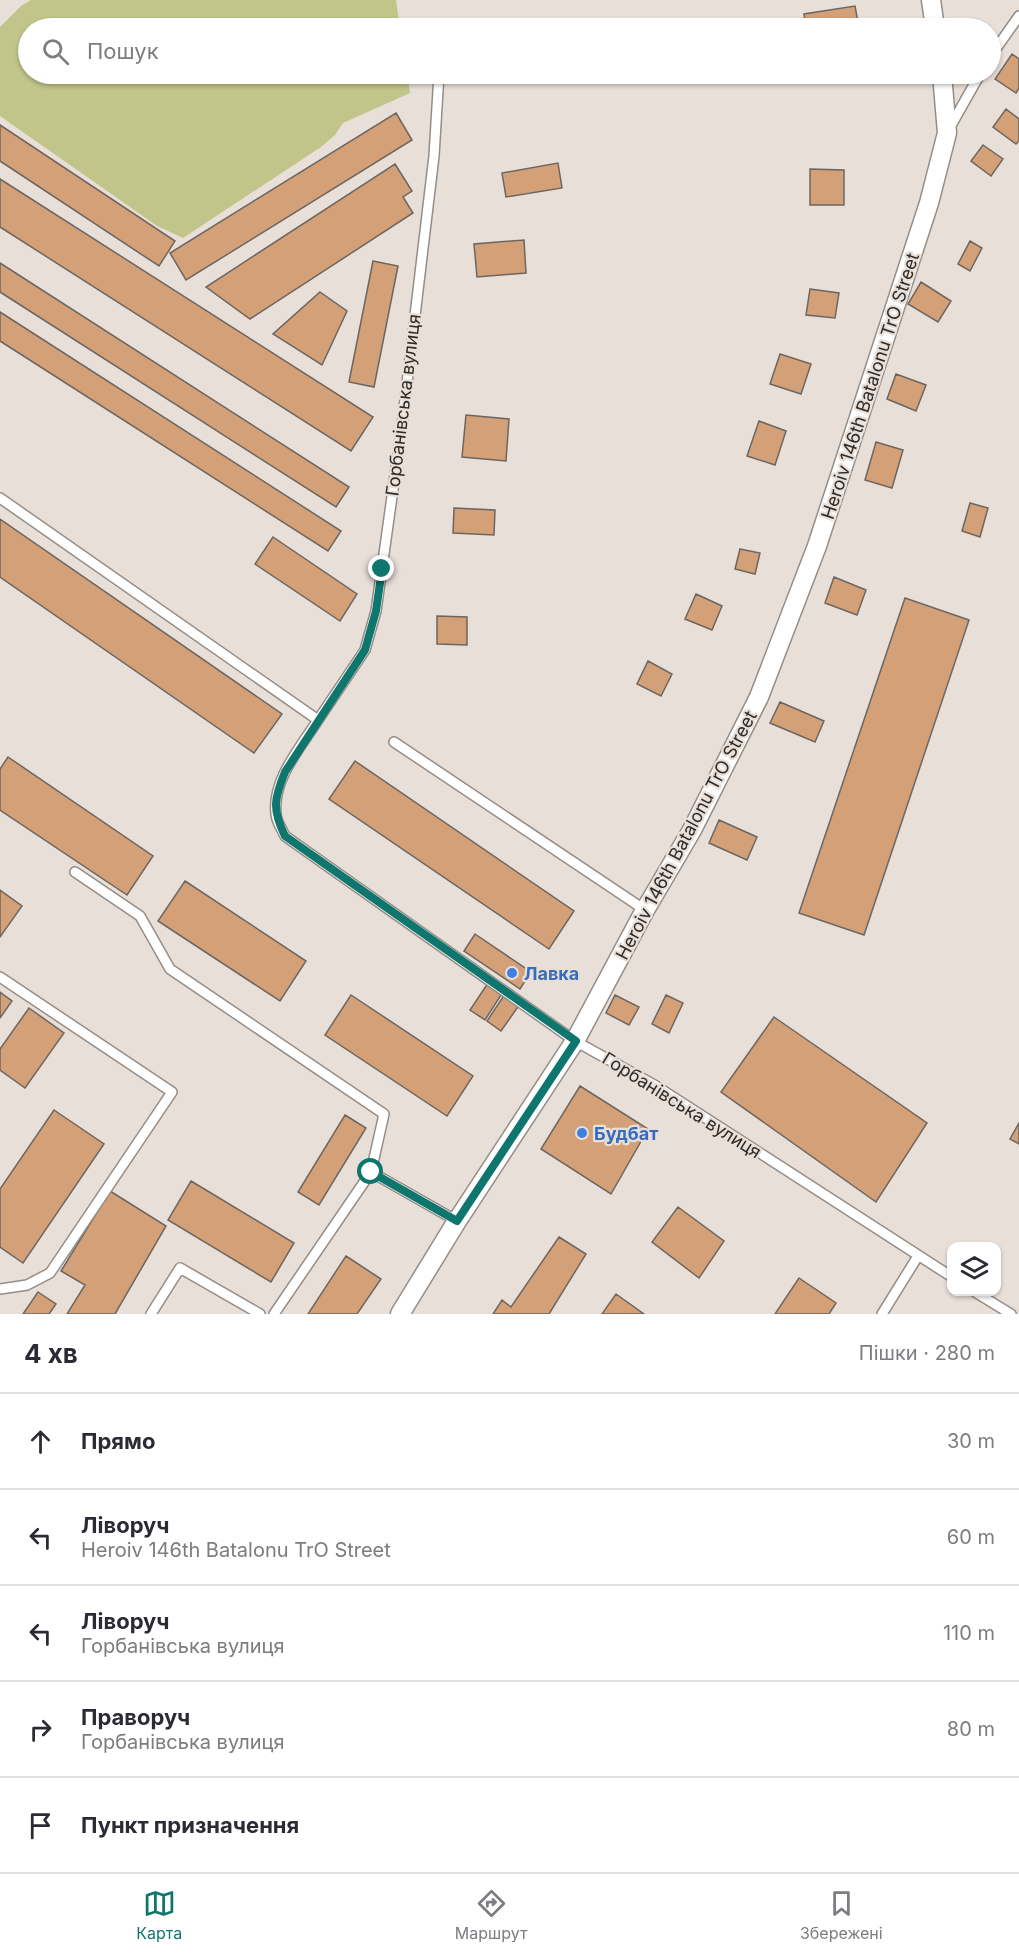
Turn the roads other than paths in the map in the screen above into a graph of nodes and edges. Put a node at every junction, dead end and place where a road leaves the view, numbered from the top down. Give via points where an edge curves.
1 (931, 0) edge
2 (1019, 16) edge
3 (934, 18) edge
4 (1001, 41) edge
5 (437, 84) edge
6 (943, 84) edge
7 (974, 84) edge
8 (947, 133) junction
9 (0, 498) edge
10 (318, 720) junction
11 (393, 742) dead end
12 (75, 872) dead end
13 (645, 910) junction
14 (0, 977) edge
15 (576, 1041) junction
16 (371, 1172) junction
17 (457, 1221) junction
18 (918, 1256) junction
19 (947, 1274) edge
20 (0, 1289) edge
21 (982, 1296) edge
22 (151, 1314) edge
23 (260, 1314) edge
24 (274, 1314) edge
25 (400, 1314) edge
26 (882, 1314) edge
27 (1011, 1314) edge

1 - 3 street
2 - 4 lane
5 - 10 lane, Горбанівська вулиця via 430,191 376,611 365,650
6 - 8 street, Heroiv 146th Batalonu TrO Street
7 - 8 lane
8 - 13 street, Heroiv 146th Batalonu TrO Street via 916,244 825,524 768,676 692,830
9 - 10 lane
10 - 15 lane, Горбанівська вулиця via 285,772 278,791 276,815 285,836
11 - 13 lane
12 - 16 lane via 140,916 170,969 384,1114
13 - 15 street, Heroiv 146th Batalonu TrO Street
14 - 20 lane via 172,1092 50,1273 27,1285
15 - 17 street, Heroiv 146th Batalonu TrO Street
15 - 18 lane, Горбанівська вулиця via 656,1086
16 - 17 lane
16 - 24 lane
17 - 25 street, Heroiv 146th Batalonu TrO Street
18 - 19 lane, Горбанівська вулиця
18 - 26 lane
21 - 27 lane
22 - 23 lane via 180,1268

